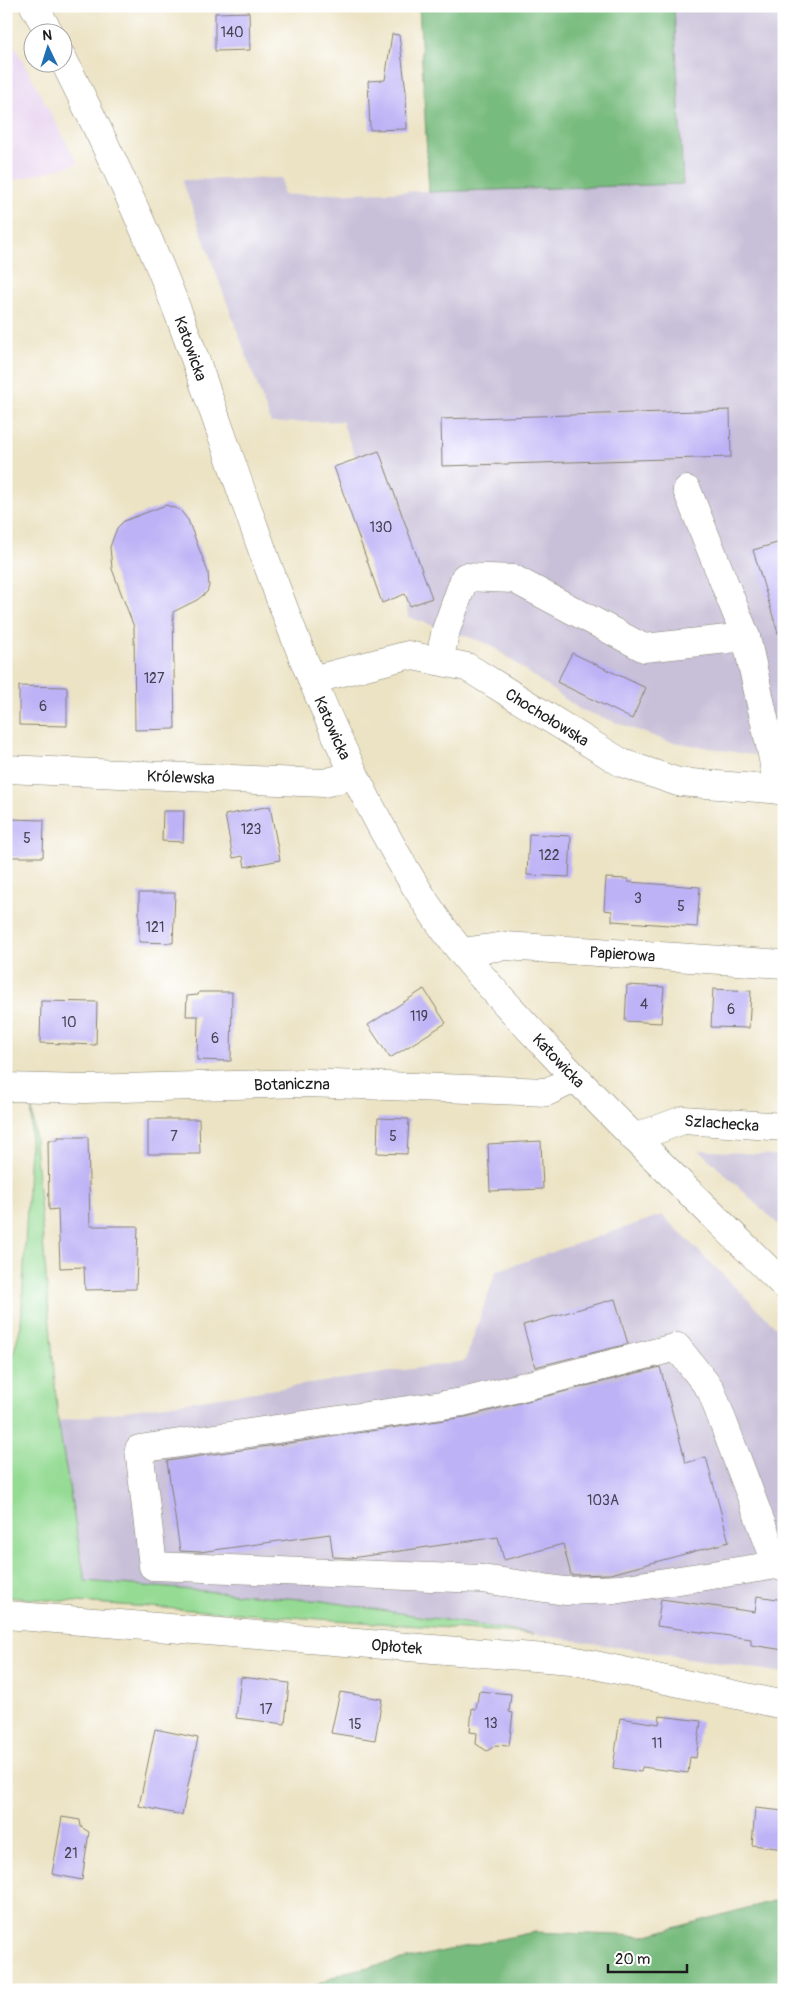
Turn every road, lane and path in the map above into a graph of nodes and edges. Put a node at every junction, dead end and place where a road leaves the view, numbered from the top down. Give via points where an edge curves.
1 (34, 6) edge
2 (43, 22) edge
3 (69, 72) edge
4 (687, 490) dead end
5 (746, 637) junction
6 (440, 661) junction
7 (312, 680) junction
8 (6, 769) edge
9 (354, 775) junction
10 (780, 790) edge
11 (462, 952) junction
12 (784, 964) edge
13 (576, 1078) junction
14 (6, 1087) edge
15 (784, 1127) edge
16 (634, 1138) junction
17 (784, 1284) edge
18 (780, 1567) edge
19 (6, 1614) edge
20 (784, 1705) edge

1 - 2 street
3 - 7 street, Katowicka via 130,195 188,338
4 - 5 street
5 - 6 street via 644,648 514,579 465,577 446,630
5 - 10 street
6 - 7 street, Chochołowska via 408,655
6 - 10 street, Chochołowska via 467,667 622,763 678,782
7 - 9 street, Katowicka
8 - 9 street, Królewska via 324,783
9 - 11 street, Katowicka via 374,817 428,906
11 - 12 street, Papierowa via 505,946
11 - 13 street, Katowicka
13 - 14 street, Botaniczna via 547,1092 306,1083 84,1090
13 - 16 street, Katowicka
15 - 16 street, Szlachecka via 683,1120
16 - 17 street, Katowicka
18 - 18 street via 620,1589 565,1591 482,1578 153,1566 139,1449 463,1402 677,1346 710,1390
19 - 20 street, Opłotek via 571,1660

